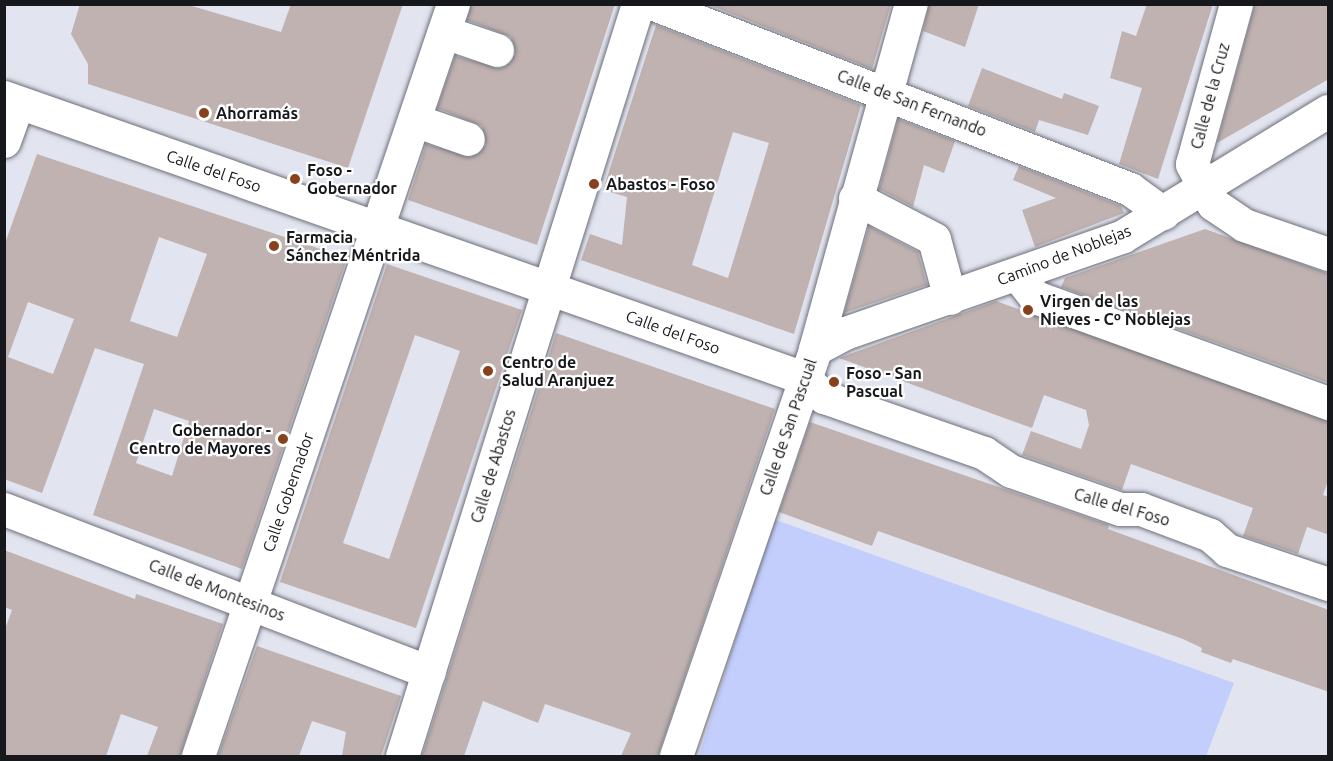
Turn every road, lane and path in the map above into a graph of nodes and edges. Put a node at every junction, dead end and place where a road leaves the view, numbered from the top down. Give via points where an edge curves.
1 (638, 4) edge
2 (654, 4) edge
3 (911, 4) edge
4 (1236, 4) edge
5 (448, 18) edge
6 (497, 50) dead end
7 (884, 92) junction
8 (11, 99) edge
9 (1329, 111) edge
10 (414, 120) junction
11 (468, 138) dead end
12 (4, 141) edge
13 (1204, 186) junction
14 (855, 198) junction
15 (1163, 213) junction
16 (378, 228) junction
17 (1329, 254) edge
18 (1017, 274) junction
19 (550, 288) junction
20 (950, 298) junction
21 (809, 364) junction
22 (1329, 403) edge
23 (4, 509) edge
24 (1329, 584) edge
25 (250, 603) junction
26 (429, 672) junction
27 (198, 756) edge
28 (402, 756) edge
29 (676, 756) edge

1 - 19 street, Calle de Abastos
2 - 7 street, Calle de San Fernando
3 - 7 street, Calle de San Pascual
4 - 13 street, Calle de la Cruz via 1192,164
5 - 6 street
5 - 10 street, Calle Gobernador
7 - 14 street, Calle de San Pascual
7 - 15 street, Calle de San Fernando via 1130,189
8 - 12 street
8 - 16 street, Calle del Foso
9 - 13 street, Camino de Noblejas
10 - 11 street
10 - 16 street, Calle Gobernador
13 - 15 street, Camino de Noblejas
13 - 17 street via 1213,204 1244,225
14 - 20 street via 934,239
14 - 21 street, Calle de San Pascual
15 - 18 street, Camino de Noblejas via 1123,236
16 - 19 street, Calle del Foso
16 - 25 street, Calle Gobernador
18 - 20 street, Camino de Noblejas
18 - 22 street via 1035,297
19 - 21 street, Calle del Foso
19 - 26 street, Calle de Abastos
20 - 21 street, Camino de Noblejas via 845,333
21 - 24 street, Calle del Foso via 824,397 984,453 1011,471 1120,510 1141,509 1210,535 1227,550
21 - 29 street, Calle de San Pascual
23 - 25 street, Calle de Montesinos
25 - 26 street, Calle de Montesinos
25 - 27 street, Calle Gobernador
26 - 28 street, Calle de Abastos

